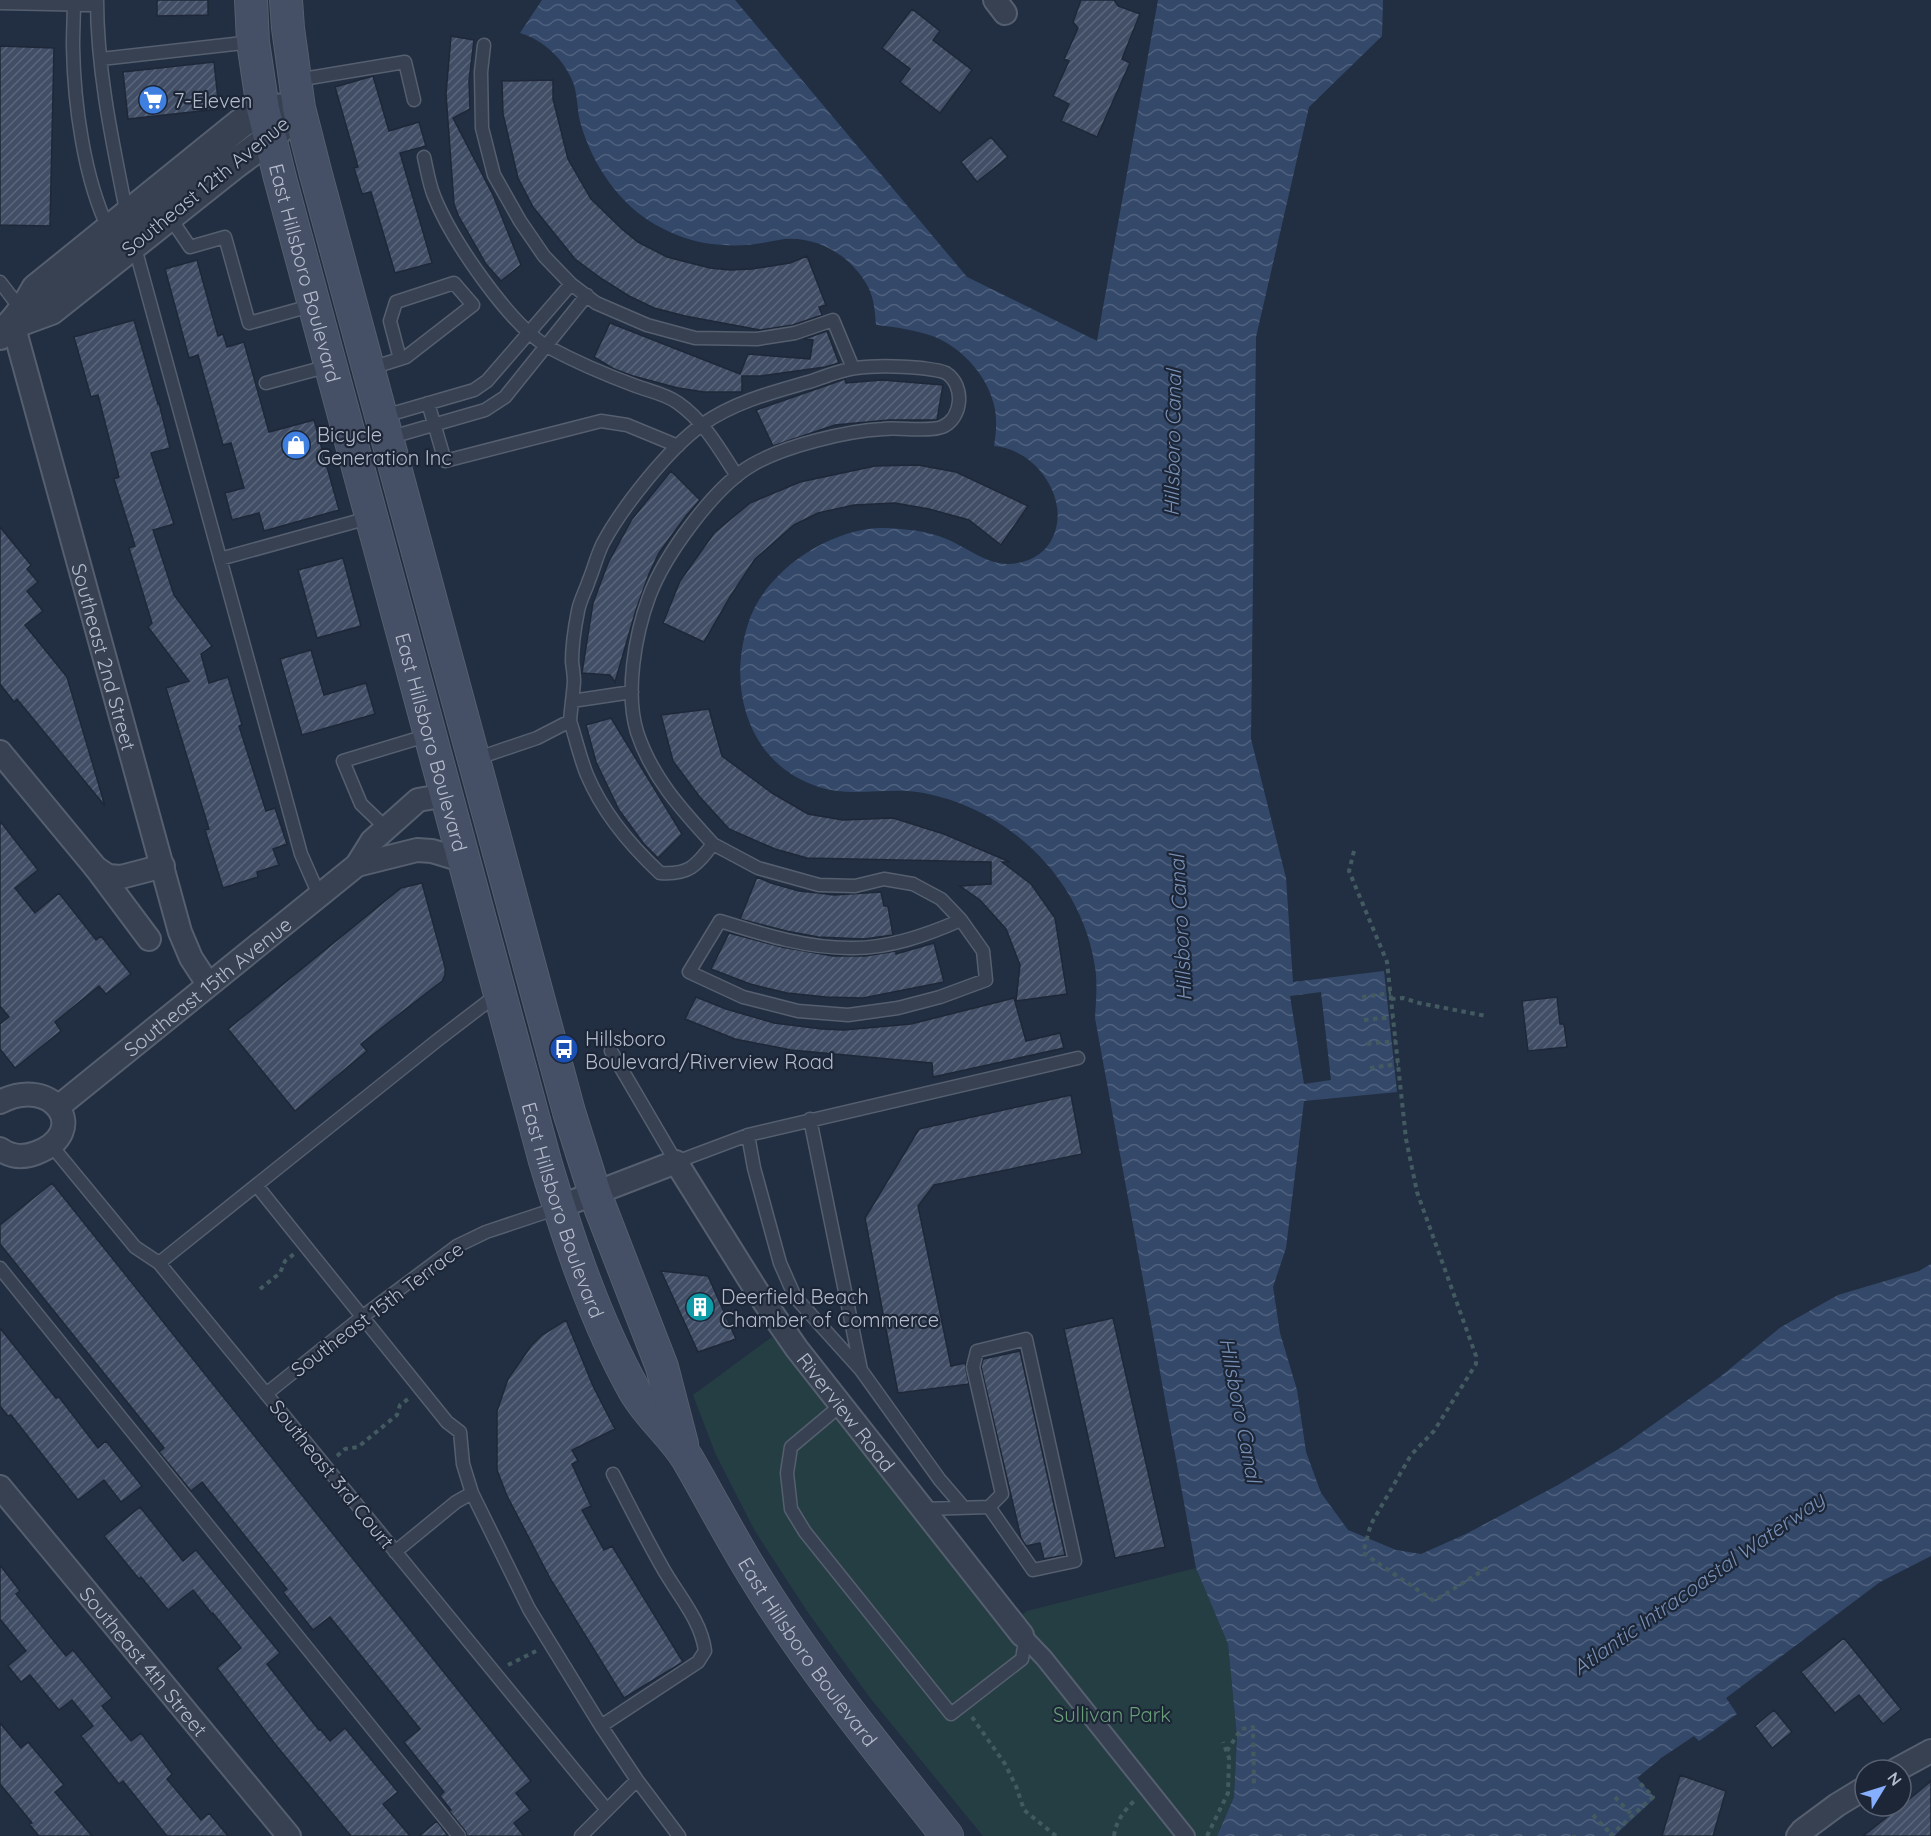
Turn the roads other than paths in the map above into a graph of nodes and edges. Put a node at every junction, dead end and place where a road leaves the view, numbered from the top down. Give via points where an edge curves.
1 (251, 0) edge
2 (286, 0) edge
3 (74, 2) edge
4 (0, 3) edge
5 (97, 3) edge
6 (253, 42) junction
7 (484, 45) dead end
8 (101, 59) junction
9 (297, 94) junction
10 (414, 100) dead end
11 (267, 124) junction
12 (424, 157) dead end
13 (169, 216) junction
14 (125, 232) junction
15 (0, 282) edge
16 (571, 284) junction
17 (587, 296) junction
18 (314, 305) junction
19 (12, 324) edge
20 (531, 333) junction
21 (547, 346) junction
22 (400, 359) junction
23 (330, 366) junction
24 (852, 368) junction
25 (368, 369) junction
26 (266, 383) dead end
27 (428, 403) junction
28 (702, 424) junction
29 (435, 425) junction
30 (384, 428) junction
31 (678, 446) junction
32 (737, 476) junction
33 (372, 517) junction
34 (220, 559) junction
35 (414, 670) junction
36 (632, 692) junction
37 (572, 701) junction
38 (570, 721) junction
39 (430, 734) junction
40 (0, 752) edge
41 (474, 760) junction
42 (446, 795) junction
43 (386, 828) junction
44 (713, 844) junction
45 (465, 861) junction
46 (357, 865) junction
47 (163, 866) junction
48 (96, 868) junction
49 (320, 895) junction
50 (961, 920) junction
51 (149, 939) dead end
52 (524, 945) junction
53 (208, 984) junction
54 (501, 992) junction
55 (611, 1051) dead end
56 (1078, 1058) dead end
57 (0, 1102) edge
58 (58, 1107) junction
59 (810, 1119) junction
60 (748, 1135) junction
61 (51, 1145) junction
62 (0, 1149) edge
63 (23, 1156) junction
64 (676, 1162) junction
65 (0, 1168) edge
66 (257, 1186) junction
67 (595, 1194) junction
68 (559, 1207) junction
69 (159, 1263) junction
70 (0, 1268) edge
71 (362, 1317) junction
72 (861, 1370) junction
73 (266, 1394) junction
74 (841, 1405) junction
75 (686, 1456) junction
76 (613, 1474) dead end
77 (0, 1487) edge
78 (472, 1493) junction
79 (989, 1507) junction
80 (964, 1508) junction
81 (923, 1509) junction
82 (395, 1552) junction
83 (1022, 1635) junction
84 (601, 1726) junction
85 (1931, 1751) edge
86 (1913, 1761) edge
87 (637, 1780) junction
88 (1853, 1795) edge
89 (607, 1810) junction
90 (1802, 1834) edge
91 (289, 1836) edge
92 (459, 1836) edge
93 (581, 1836) edge
94 (679, 1836) edge
95 (947, 1836) edge
96 (1186, 1836) edge

1 - 6 main road, East Hillsboro Boulevard
2 - 9 main road, East Hillsboro Boulevard
3 - 4 lane
3 - 5 lane
3 - 14 lane via 75,96 92,183 98,206
5 - 8 lane
6 - 8 lane
6 - 11 main road, East Hillsboro Boulevard
7 - 16 lane via 482,128 494,175 544,256
8 - 14 lane
9 - 10 lane via 405,62
9 - 11 street, Southeast 12th Avenue
9 - 25 main road, East Hillsboro Boulevard
11 - 13 street, Southeast 12th Avenue
11 - 14 street, Southeast 12th Avenue via 240,124
11 - 18 main road, East Hillsboro Boulevard
12 - 20 lane via 434,196 454,235 500,302
13 - 14 street, Southeast 12th Avenue
13 - 18 lane via 190,247 225,237 249,323
14 - 19 street, Southeast 12th Avenue via 51,310
14 - 34 lane
15 - 19 lane
16 - 17 lane
16 - 20 lane
17 - 21 lane
17 - 24 lane via 647,325 695,338 757,339 795,333 832,320
18 - 23 main road, East Hillsboro Boulevard
19 - 47 street, Southeast 2nd Street
20 - 21 lane
20 - 27 lane via 474,390
21 - 28 lane via 677,401
21 - 29 lane via 496,404
22 - 22 lane via 473,305 454,283 396,302 390,321
22 - 25 lane
23 - 26 lane
23 - 33 main road, East Hillsboro Boulevard
24 - 28 lane via 737,404
24 - 32 lane via 880,366 944,372 956,381 961,399 955,414 943,427 883,429 821,439 751,465
25 - 30 main road, East Hillsboro Boulevard
27 - 29 lane
27 - 30 lane
28 - 31 lane
28 - 32 lane
29 - 30 lane
29 - 31 lane via 446,461 602,421 627,425
30 - 41 main road, East Hillsboro Boulevard
31 - 37 lane via 636,493 603,544 578,609
32 - 36 lane via 715,495 687,531 649,597
33 - 34 lane
33 - 35 main road, East Hillsboro Boulevard
34 - 49 lane via 301,854
35 - 39 main road, East Hillsboro Boulevard
35 - 41 main road via 430,682 447,744 455,757
36 - 37 lane
36 - 44 lane via 637,730 648,760 681,809
37 - 38 lane
38 - 41 lane via 537,738
38 - 44 lane via 587,775 602,806 634,849 660,873 677,874 694,866
39 - 42 main road, East Hillsboro Boulevard
39 - 43 lane via 343,761 362,804
40 - 48 street
41 - 52 main road, East Hillsboro Boulevard
42 - 43 street, Southeast 15th Avenue via 418,800
42 - 45 main road, East Hillsboro Boulevard
42 - 52 main road via 480,824
43 - 46 street, Southeast 15th Avenue
44 - 50 lane via 758,868 819,885 855,886 884,879 912,884 941,899
45 - 46 street, Southeast 15th Avenue via 417,850
45 - 54 main road, East Hillsboro Boulevard
46 - 49 street, Southeast 15th Avenue
47 - 48 street via 121,877 108,876
47 - 53 street, Southeast 2nd Street via 184,945
48 - 51 street
49 - 53 street, Southeast 15th Avenue
50 - 50 lane via 983,951 986,980 898,1008 848,1015 798,1011 743,997 689,972 720,921 772,938 851,948 894,944
52 - 67 main road, East Hillsboro Boulevard
53 - 58 street, Southeast 15th Avenue
54 - 66 lane
54 - 68 main road, East Hillsboro Boulevard
55 - 64 lane
56 - 59 lane
57 - 58 street via 23,1094 38,1095
58 - 61 street via 62,1129
59 - 60 lane
59 - 72 lane
60 - 64 lane
60 - 72 lane via 780,1263 795,1297
61 - 63 street
61 - 69 lane, Southeast 3rd Court via 135,1247
62 - 63 street
63 - 65 street
64 - 67 street
64 - 74 street, Riverview Road via 758,1293
66 - 69 lane
66 - 71 lane
67 - 68 street
67 - 75 main road, East Hillsboro Boulevard via 662,1367
68 - 71 lane, Southeast 15th Terrace via 458,1246
68 - 75 main road, East Hillsboro Boulevard via 603,1324 635,1391
69 - 73 lane, Southeast 3rd Court
70 - 92 lane
71 - 73 lane, Southeast 15th Terrace
71 - 78 lane via 447,1422 460,1432 463,1464
72 - 80 lane
73 - 82 lane, Southeast 3rd Court
74 - 81 street, Riverview Road
74 - 83 lane via 791,1447 787,1473 791,1509 805,1532 951,1714 1022,1659
75 - 95 main road, East Hillsboro Boulevard via 762,1589 803,1650
76 - 84 lane via 704,1638 705,1651 698,1662
77 - 91 street, Southeast 4th Street
78 - 82 lane
78 - 84 lane via 529,1609
79 - 79 lane via 1033,1570 1075,1562 1026,1339 978,1351 974,1367 1002,1494
79 - 80 lane
80 - 81 lane
81 - 83 street, Riverview Road
82 - 89 lane, Southeast 3rd Court
83 - 96 street
84 - 87 lane
85 - 86 street
87 - 89 lane
87 - 94 lane
88 - 90 street
89 - 93 lane

